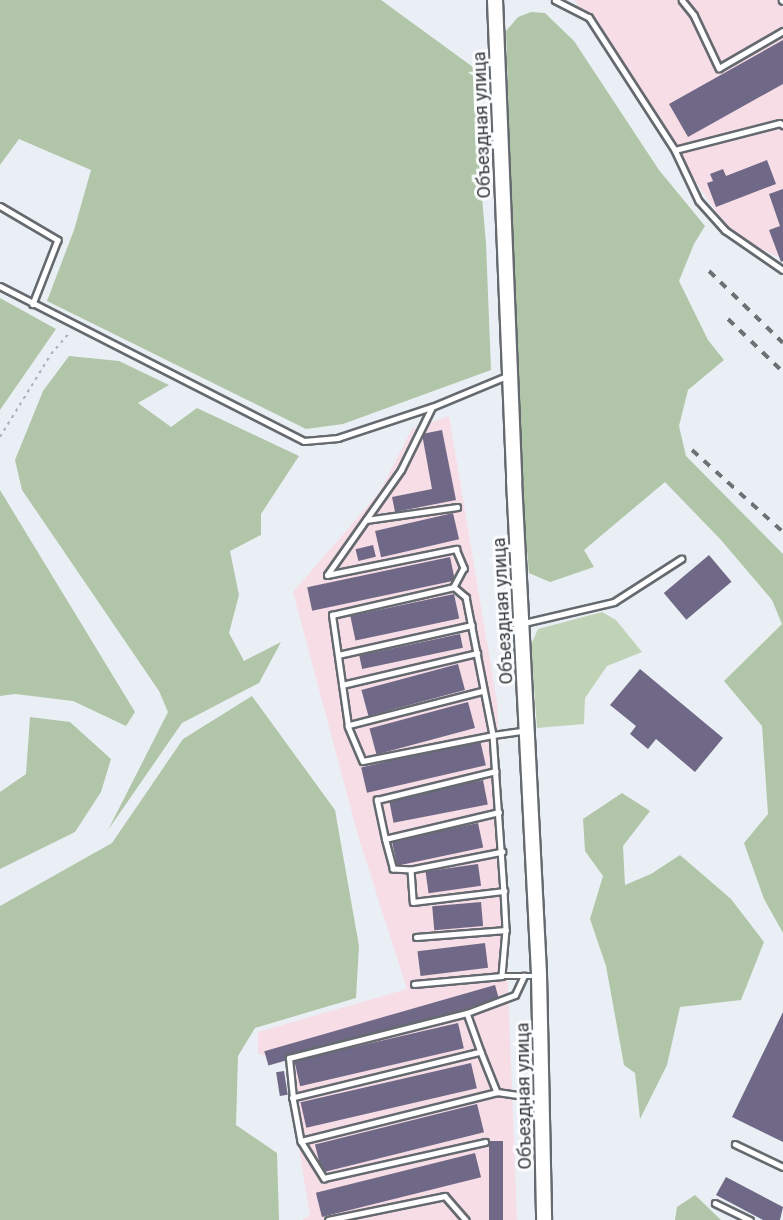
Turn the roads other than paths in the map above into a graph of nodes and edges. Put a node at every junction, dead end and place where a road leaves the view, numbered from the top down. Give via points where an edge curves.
1 (495, 0) edge
2 (555, 0) edge
3 (682, 0) edge
4 (783, 31) edge
5 (783, 125) edge
6 (675, 150) junction
7 (0, 206) edge
8 (783, 270) edge
9 (0, 286) edge
10 (33, 304) junction
11 (510, 375) junction
12 (432, 408) junction
13 (457, 507) dead end
14 (366, 520) junction
15 (681, 559) dead end
16 (454, 587) junction
17 (521, 624) junction
18 (472, 625) junction
19 (477, 653) junction
20 (338, 655) junction
21 (342, 685) junction
22 (484, 690) junction
23 (348, 726) junction
24 (526, 730) junction
25 (493, 735) junction
26 (496, 771) junction
27 (499, 812) junction
28 (385, 839) junction
29 (503, 852) junction
30 (411, 870) junction
31 (504, 891) junction
32 (506, 930) junction
33 (416, 937) dead end
34 (539, 975) junction
35 (502, 976) junction
36 (524, 976) junction
37 (414, 984) dead end
38 (467, 1014) junction
39 (481, 1052) junction
40 (497, 1092) junction
41 (293, 1098) junction
42 (542, 1098) junction
43 (301, 1141) junction
44 (485, 1142) dead end
45 (735, 1144) dead end
46 (783, 1167) edge
47 (715, 1203) dead end
48 (328, 1220) edge
49 (466, 1220) edge
50 (544, 1220) edge
51 (750, 1220) edge

1 - 11 main road, Объездная улица
2 - 6 lane via 589,17
3 - 4 lane via 694,15 719,68
5 - 6 lane
6 - 8 lane via 699,201 712,216 725,230
7 - 10 lane via 58,240
9 - 10 lane
10 - 12 lane via 304,441 338,438
11 - 12 lane
11 - 17 main road, Объездная улица
12 - 14 lane via 401,470
13 - 14 lane
14 - 16 lane via 327,575 456,549 464,568
15 - 17 lane via 614,602
16 - 18 lane via 466,597
16 - 20 lane via 332,615
17 - 24 main road, Объездная улица
18 - 19 lane
18 - 20 lane
19 - 21 lane
19 - 22 lane
20 - 21 lane
21 - 23 lane
22 - 23 lane
22 - 25 lane
23 - 25 lane via 363,761
24 - 25 lane
24 - 34 main road, Объездная улица
25 - 26 lane
26 - 27 lane
26 - 28 lane via 377,800
27 - 28 lane
27 - 29 lane
28 - 30 lane via 393,869
29 - 30 lane
29 - 31 lane
30 - 31 lane via 413,902
31 - 32 lane
32 - 33 lane
32 - 35 lane
34 - 36 lane
34 - 42 main road, Объездная улица
35 - 36 lane
35 - 37 lane
36 - 38 lane via 515,995
38 - 39 lane
38 - 41 lane via 289,1058
39 - 40 lane
39 - 41 lane
40 - 42 lane
40 - 43 lane
41 - 43 lane
42 - 50 main road, Объездная улица
43 - 44 lane via 324,1178
45 - 46 lane
47 - 51 lane
48 - 49 lane via 445,1196

